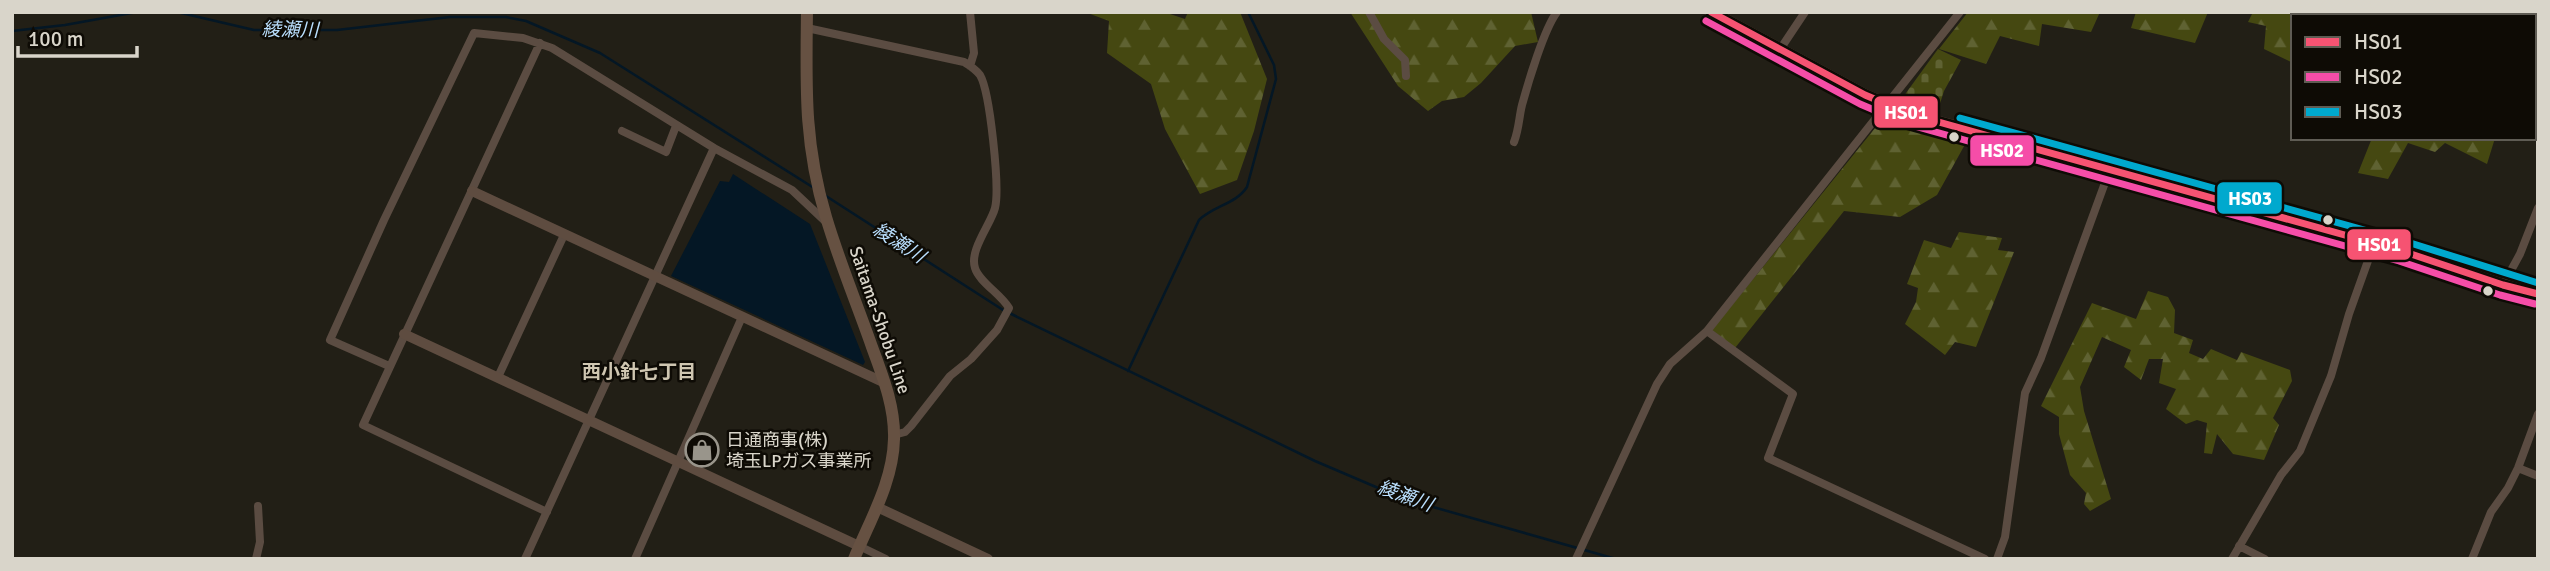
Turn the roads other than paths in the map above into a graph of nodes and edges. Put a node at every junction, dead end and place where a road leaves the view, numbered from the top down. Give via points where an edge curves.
1 (807, 12) edge
2 (970, 12) edge
3 (1369, 12) edge
4 (1557, 12) edge
5 (1711, 12) edge
6 (1805, 12) edge
7 (1960, 12) edge
8 (807, 28) junction
9 (540, 43) junction
10 (1781, 48) junction
11 (970, 66) junction
12 (1406, 76) dead end
13 (1888, 106) junction
14 (676, 126) junction
15 (622, 131) dead end
16 (1514, 142) dead end
17 (714, 148) junction
18 (2110, 169) junction
19 (472, 191) junction
20 (2538, 208) edge
21 (827, 218) junction
22 (564, 235) junction
23 (2374, 244) junction
24 (656, 277) junction
25 (2503, 285) junction
26 (2538, 294) edge
27 (742, 317) junction
28 (1707, 331) junction
29 (404, 334) junction
30 (389, 366) junction
31 (498, 377) junction
32 (885, 383) junction
33 (2538, 414) edge
34 (589, 420) junction
35 (894, 435) junction
36 (678, 461) junction
37 (2518, 468) junction
38 (2538, 476) edge
39 (258, 506) dead end
40 (877, 507) junction
41 (547, 512) junction
42 (859, 546) junction
43 (2239, 546) junction
44 (256, 559) edge
45 (526, 559) edge
46 (635, 559) edge
47 (854, 559) edge
48 (886, 559) edge
49 (988, 559) edge
50 (1576, 559) edge
51 (1985, 559) edge
52 (1997, 559) edge
53 (2232, 559) edge
54 (2265, 559) edge
55 (2472, 559) edge

1 - 8 main road
2 - 11 street via 974,52
3 - 12 street via 1384,39 1405,60
4 - 16 street via 1544,37
5 - 10 main road
6 - 10 street
7 - 13 street
8 - 11 street
8 - 21 main road, Saitama-Shobu Line via 807,129
9 - 14 street
9 - 19 street
9 - 30 street via 474,33 384,220 330,340
10 - 13 main road
11 - 35 street via 985,88 996,206 974,268 1009,308 997,330 950,376 911,426
13 - 18 main road
13 - 28 street
14 - 15 street via 666,152
14 - 17 street
17 - 21 street via 792,190
17 - 24 street
18 - 23 main road
18 - 52 street via 2025,393 2005,537
19 - 22 street
19 - 29 street
20 - 25 street
21 - 32 main road, Saitama-Shobu Line
22 - 24 street
22 - 31 street
23 - 25 main road
23 - 43 street via 2331,376 2300,451
24 - 27 street
24 - 34 street
25 - 26 main road
27 - 32 street
27 - 36 street
28 - 50 street via 1670,364 1657,384
28 - 51 street via 1793,394 1768,458
29 - 30 street
29 - 31 street
30 - 41 street via 363,425
31 - 34 street
32 - 35 main road, Saitama-Shobu Line
33 - 37 street
34 - 36 street
34 - 41 street
35 - 40 main road, Saitama-Shobu Line via 889,475
36 - 42 street
36 - 46 street
37 - 38 street
37 - 55 street via 2491,512
39 - 44 street
40 - 42 main road, Saitama-Shobu Line
40 - 49 street
41 - 45 street
42 - 47 main road, Saitama-Shobu Line
42 - 48 street
43 - 53 street
43 - 54 street

